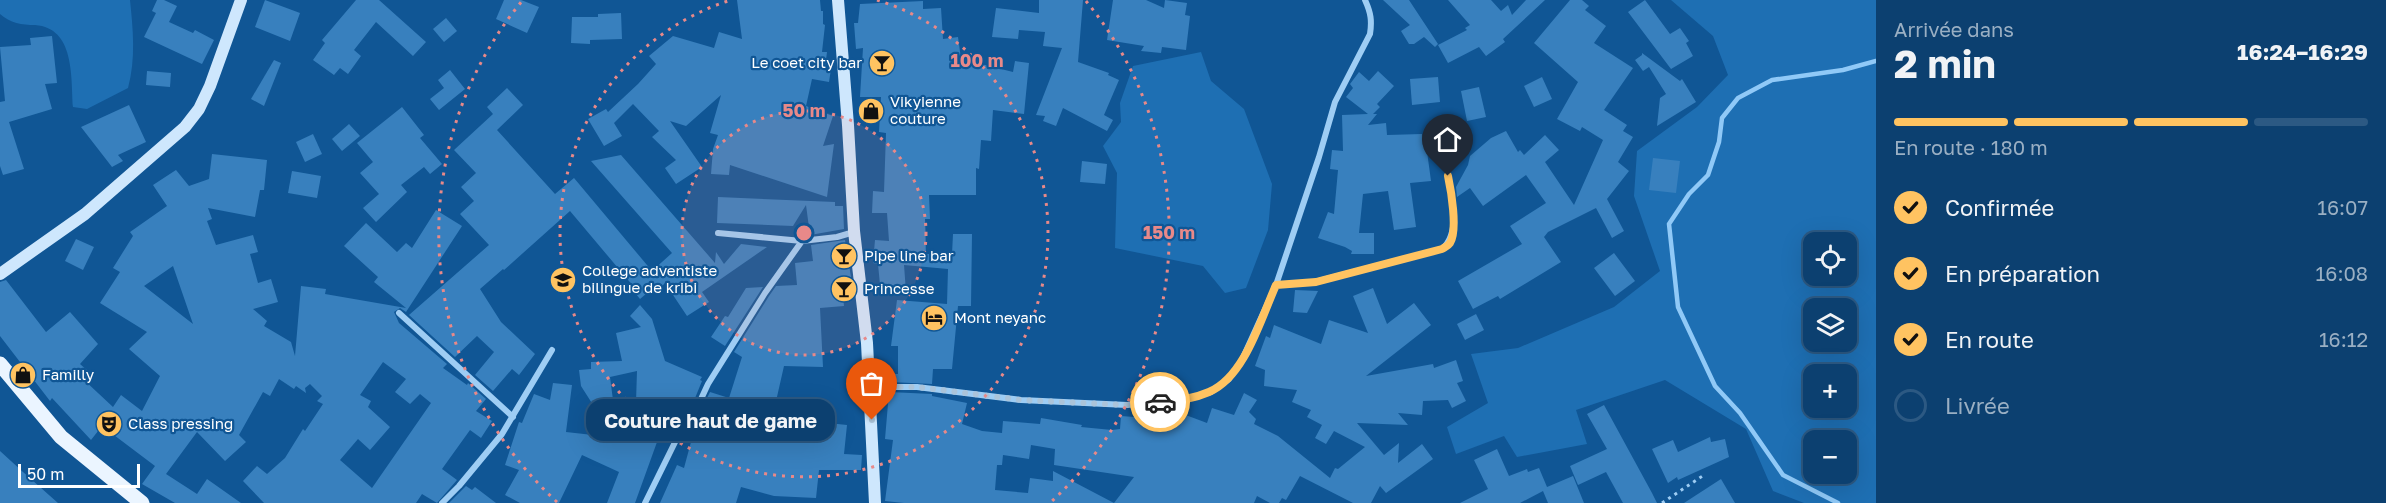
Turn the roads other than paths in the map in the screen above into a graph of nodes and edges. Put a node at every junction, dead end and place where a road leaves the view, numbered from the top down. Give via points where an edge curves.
1 (241, 0) edge
2 (838, 0) edge
3 (1365, 0) edge
4 (1448, 176) dead end
5 (854, 231) junction
6 (718, 233) dead end
7 (802, 241) junction
8 (0, 274) edge
9 (1276, 285) junction
10 (399, 313) dead end
11 (552, 350) dead end
12 (0, 364) edge
13 (869, 387) junction
14 (513, 417) junction
15 (142, 503) edge
16 (442, 503) edge
17 (645, 503) edge
18 (875, 503) edge

1 - 8 street via 210,86 185,128 85,214
2 - 5 street
3 - 9 street via 1372,22 1370,34 1335,102
4 - 9 street via 1454,206 1452,235 1450,243 1442,249 1316,282
5 - 7 street
5 - 13 street
6 - 7 street
7 - 17 street via 708,384
9 - 13 street via 1241,362 1229,379 1211,392 1185,400 1127,405 1021,400 917,387
10 - 14 street
11 - 14 street
12 - 15 main road via 61,437
13 - 18 street
14 - 16 street

